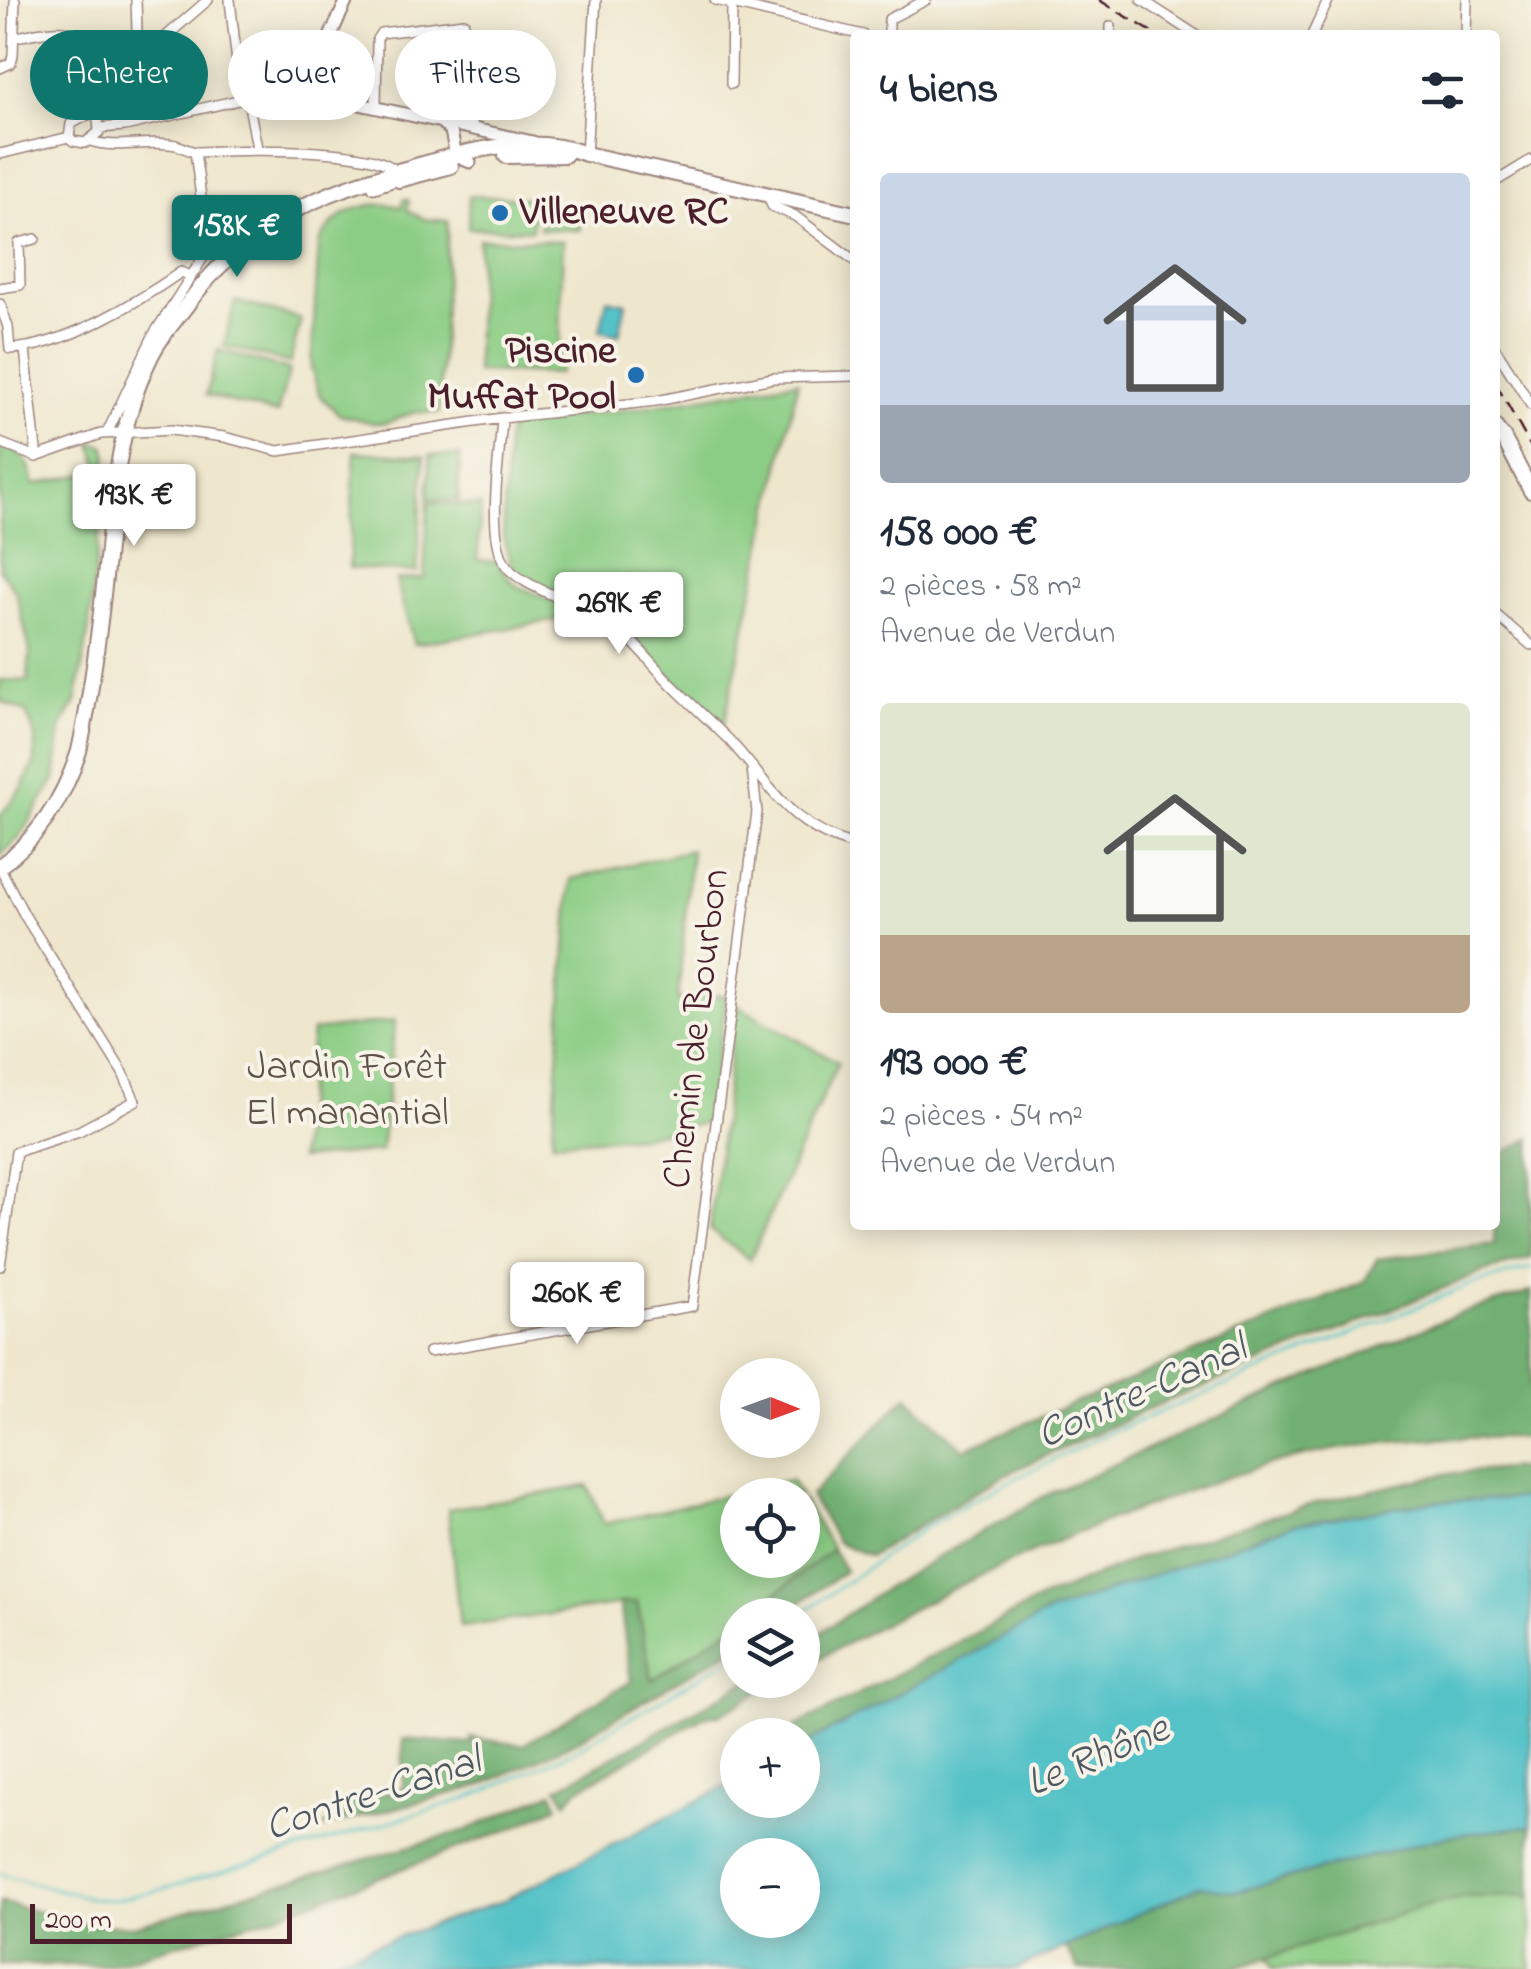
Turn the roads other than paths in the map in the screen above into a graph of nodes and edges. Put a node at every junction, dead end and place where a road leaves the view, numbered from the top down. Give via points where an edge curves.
1 (14, 0) edge
2 (136, 0) edge
3 (208, 0) edge
4 (230, 0) edge
5 (347, 0) edge
6 (596, 0) edge
7 (715, 0) edge
8 (926, 0) edge
9 (1142, 0) edge
10 (1467, 0) edge
11 (1328, 1) edge
12 (732, 5) junction
13 (137, 30) edge
14 (174, 30) edge
15 (233, 30) edge
16 (334, 30) edge
17 (889, 30) edge
18 (1188, 30) edge
19 (1314, 30) edge
20 (1466, 30) edge
21 (850, 32) edge
22 (30, 34) edge
23 (14, 37) junction
24 (0, 68) edge
25 (731, 84) dead end
26 (228, 104) edge
27 (376, 105) joint
28 (395, 109) edge
29 (76, 120) edge
30 (97, 120) edge
31 (252, 120) edge
32 (437, 120) edge
33 (441, 120) edge
34 (474, 127) junction
35 (100, 128) junction
36 (69, 136) junction
37 (90, 141) junction
38 (542, 144) junction
39 (257, 148) junction
40 (481, 150) junction
41 (195, 152) junction
42 (0, 154) edge
43 (586, 154) junction
44 (462, 159) junction
45 (1531, 160) edge
46 (396, 172) junction
47 (1500, 179) edge
48 (768, 196) junction
49 (850, 213) edge
50 (272, 224) junction
51 (35, 239) dead end
52 (850, 257) edge
53 (190, 276) junction
54 (0, 288) edge
55 (0, 304) edge
56 (24, 348) junction
57 (1500, 356) edge
58 (850, 376) edge
59 (1531, 404) edge
60 (502, 418) junction
61 (129, 432) junction
62 (107, 433) junction
63 (1500, 433) edge
64 (0, 442) edge
65 (36, 450) dead end
66 (1531, 491) edge
67 (1500, 618) edge
68 (1531, 645) edge
69 (752, 768) junction
70 (850, 843) edge
71 (0, 867) edge
72 (16, 1152) junction
73 (2, 1156) edge
74 (0, 1266) edge
75 (430, 1352) dead end

1 - 23 street
2 - 13 street
3 - 14 street
4 - 15 street
5 - 16 street
6 - 43 street
7 - 12 street
8 - 17 street via 889,19
9 - 18 street
10 - 20 street
11 - 19 street
12 - 21 street
12 - 25 street
22 - 23 street
23 - 24 street via 11,63
26 - 35 street
27 - 28 street
27 - 34 street via 381,33 464,23 464,46 476,58
29 - 36 street
30 - 35 street
31 - 39 street
32 - 44 street via 451,131
33 - 34 street
34 - 38 street
34 - 40 street via 483,139
35 - 37 street
36 - 37 street
36 - 42 street
37 - 41 street via 174,144
38 - 40 main road
38 - 43 main road
39 - 41 street
39 - 46 street via 376,159
40 - 44 main road
41 - 53 street via 208,250
43 - 44 main road
43 - 48 main road
44 - 46 main road
44 - 50 main road
45 - 47 street
46 - 50 main road via 327,193
48 - 49 main road
48 - 52 street via 772,206
50 - 61 main road via 226,260 152,352
51 - 54 street via 18,243 20,285
53 - 56 street via 181,272 80,329
53 - 62 street
55 - 56 street via 10,349
56 - 65 street
57 - 59 street
58 - 60 street via 747,381 656,401
60 - 61 street via 278,451 193,431
60 - 69 street via 497,523 506,566 620,630
61 - 62 street
61 - 71 main road via 72,774 44,824
62 - 64 street via 36,456
63 - 66 main road
67 - 68 street
69 - 70 street via 814,832
69 - 75 street, Chemin de Bourbon via 756,812 692,1306
71 - 72 street via 135,1100 80,1131
72 - 73 street
72 - 74 street

